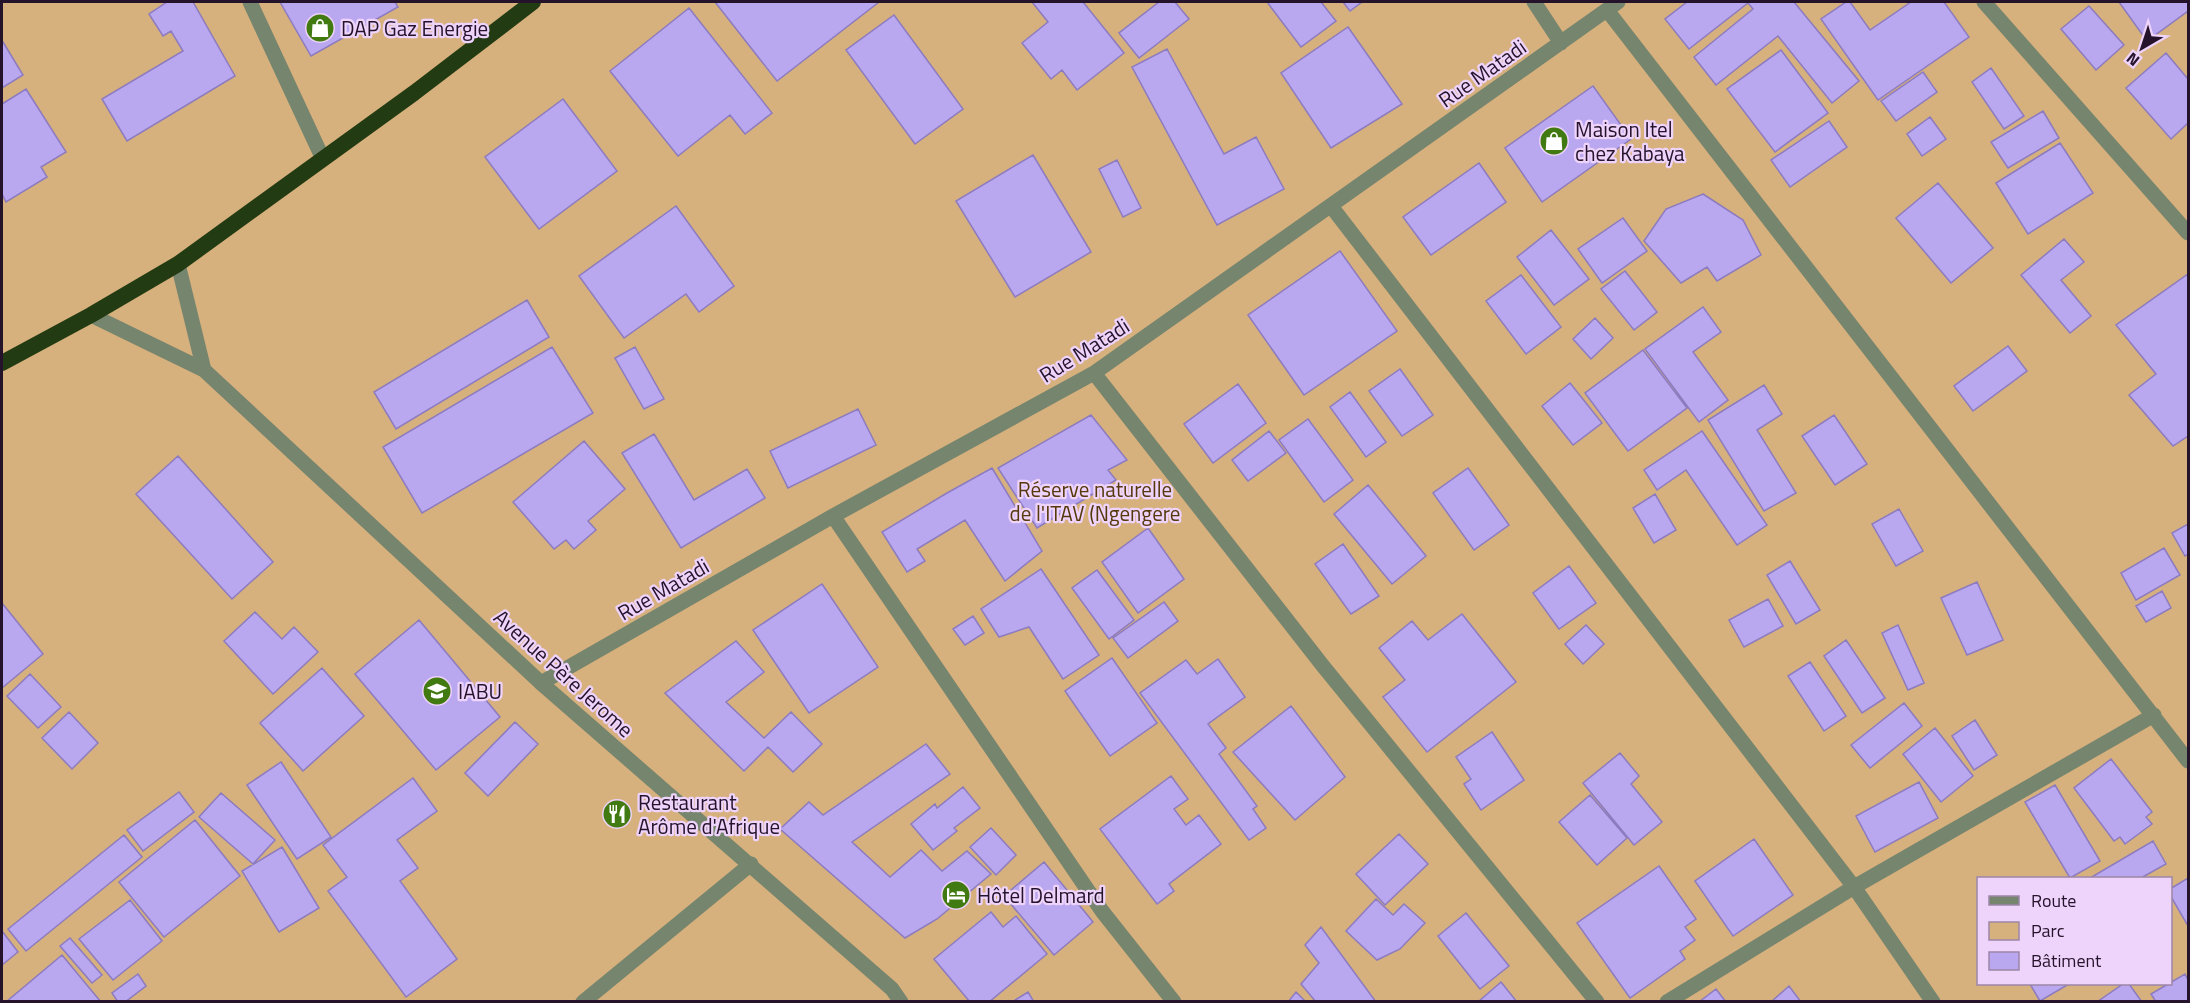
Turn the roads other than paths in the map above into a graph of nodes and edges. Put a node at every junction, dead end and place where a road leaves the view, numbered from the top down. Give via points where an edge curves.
1 (250, 2) edge
2 (533, 2) edge
3 (1534, 2) edge
4 (1984, 2) edge
5 (1612, 6) edge
6 (1561, 43) junction
7 (323, 159) junction
8 (1331, 206) junction
9 (2188, 233) edge
10 (178, 264) junction
11 (91, 315) junction
12 (2, 363) edge
13 (204, 370) junction
14 (1094, 373) junction
15 (833, 516) junction
16 (541, 683) junction
17 (2154, 715) junction
18 (2188, 761) edge
19 (751, 864) junction
20 (1854, 887) junction
21 (583, 1002) edge
22 (901, 1002) edge
23 (1174, 1002) edge
24 (1597, 1002) edge
25 (1667, 1002) edge
26 (1933, 1002) edge

1 - 7 street
2 - 7 highway
3 - 6 street
4 - 9 street
5 - 6 street, Rue Matadi
5 - 17 street
6 - 8 street, Rue Matadi
7 - 10 highway
8 - 14 street, Rue Matadi
8 - 20 street
10 - 11 highway
10 - 13 street
11 - 12 highway
11 - 13 street, Avenue Père Jerome
13 - 16 street, Avenue Père Jerome
14 - 15 street, Rue Matadi
14 - 24 street via 1323,666
15 - 16 street, Rue Matadi
15 - 23 street via 1102,911
16 - 19 street, Avenue Père Jerome
17 - 18 street
17 - 20 street
19 - 21 street
19 - 22 street, Avenue Père Jerome via 892,989
20 - 25 street
20 - 26 street

